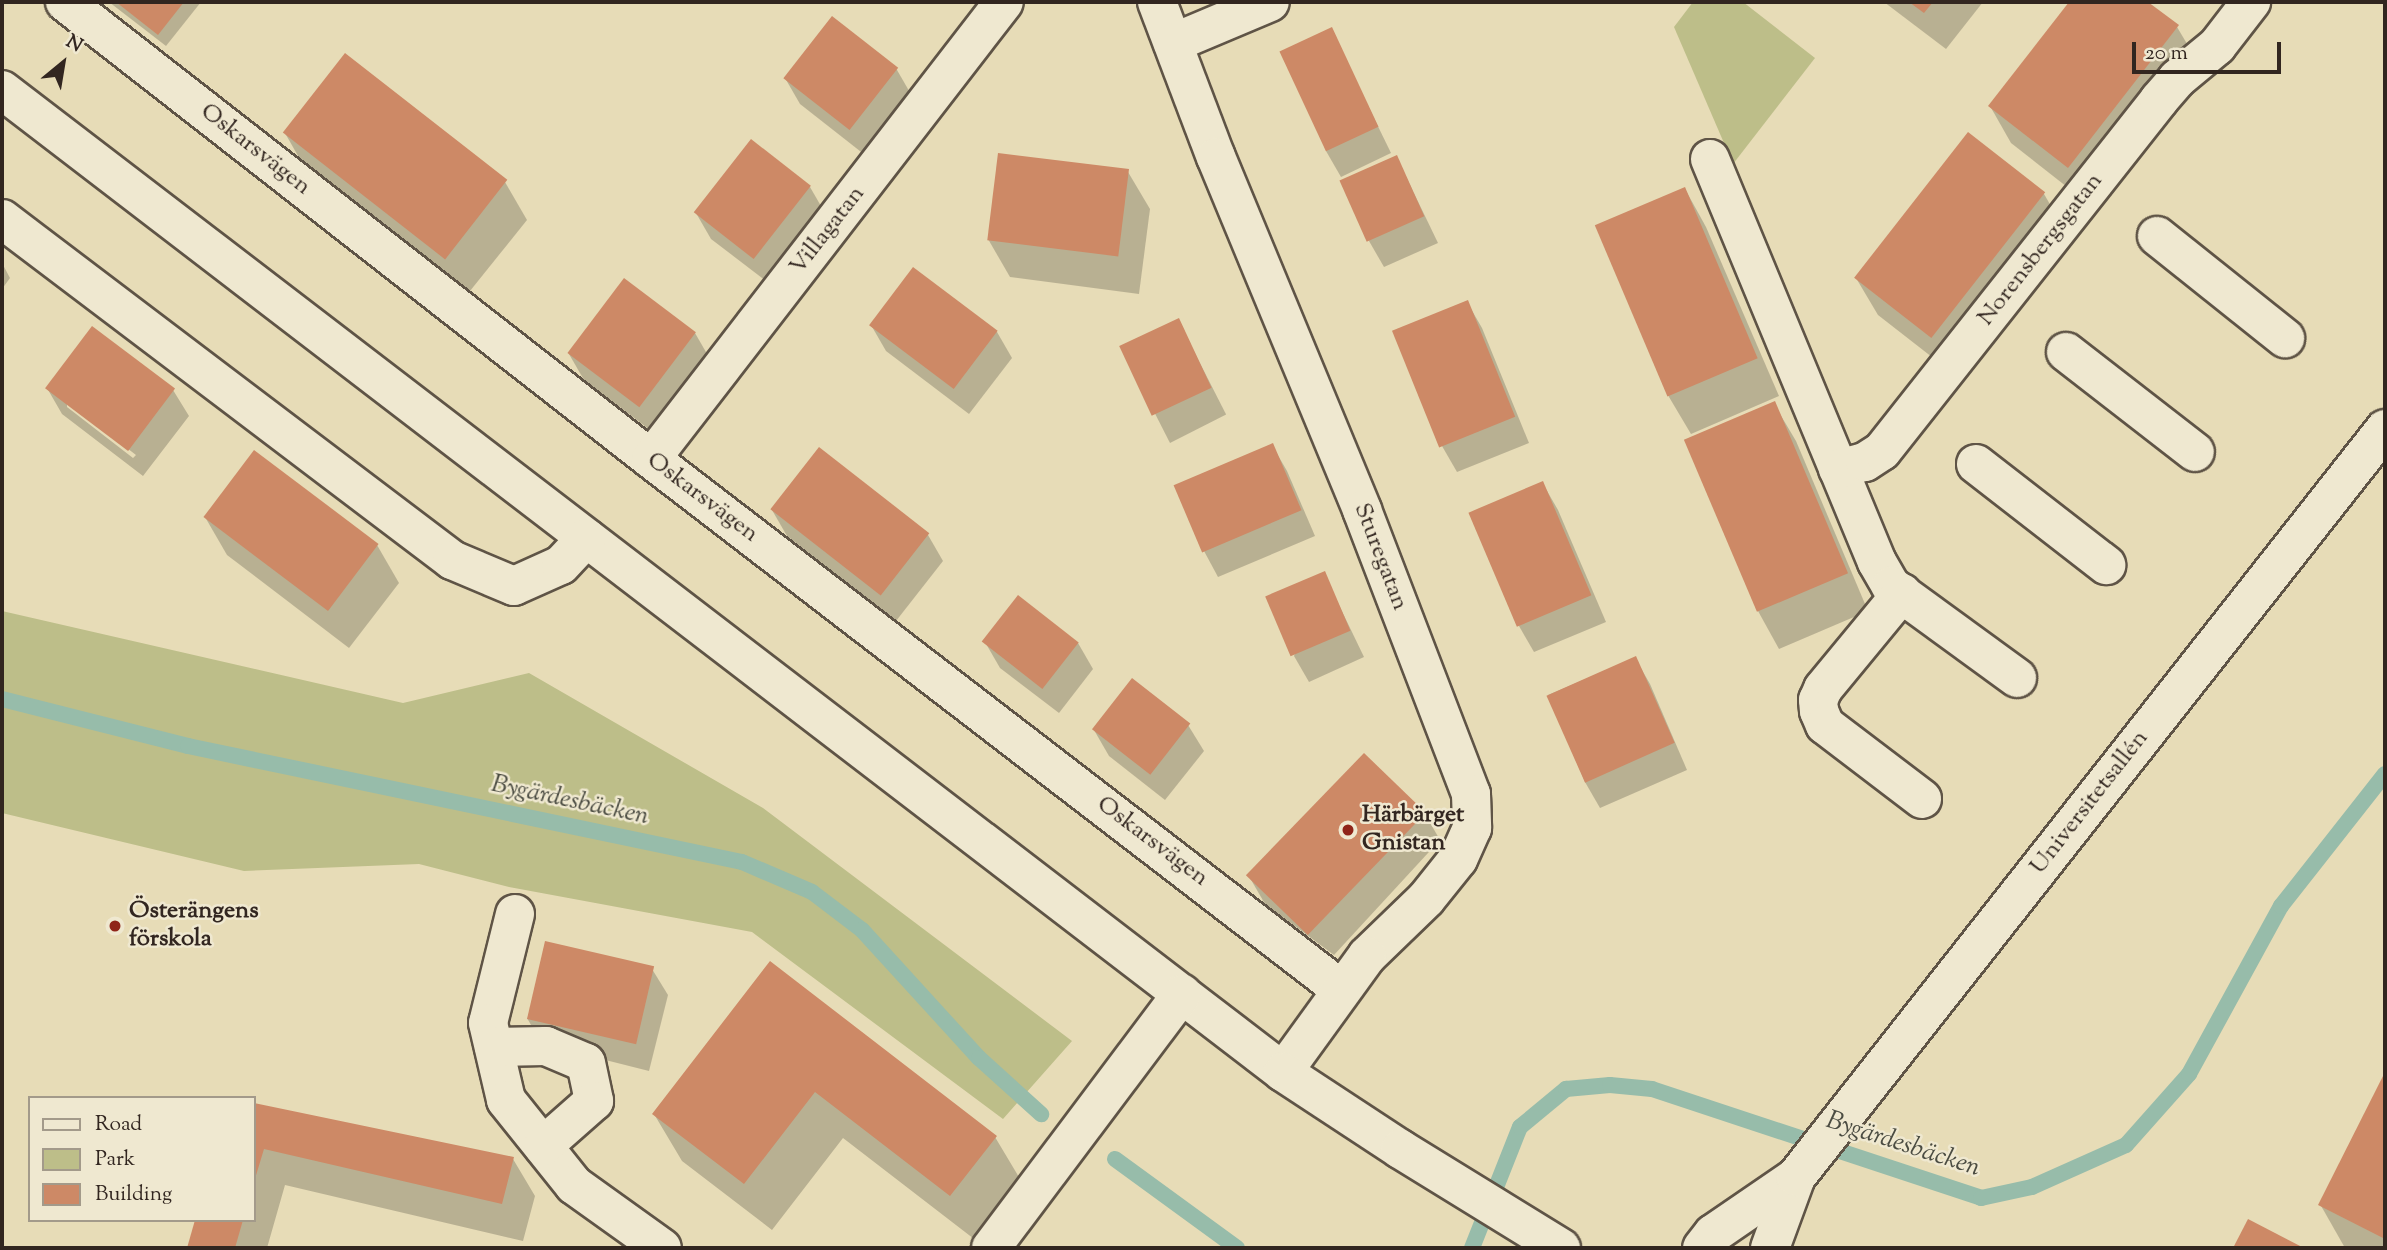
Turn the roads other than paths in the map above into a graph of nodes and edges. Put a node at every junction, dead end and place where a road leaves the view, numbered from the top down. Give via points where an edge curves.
1 (65, 2) edge
2 (1004, 2) edge
3 (1157, 2) edge
4 (1270, 2) edge
5 (2236, 7) edge
6 (1173, 43) junction
7 (2, 90) edge
8 (1710, 159) dead end
9 (2, 219) edge
10 (2157, 236) dead end
11 (2285, 338) dead end
12 (2066, 352) dead end
13 (2385, 429) edge
14 (2195, 452) dead end
15 (651, 459) junction
16 (1976, 464) dead end
17 (1838, 469) junction
18 (586, 538) junction
19 (2106, 565) dead end
20 (1902, 593) junction
21 (2017, 678) dead end
22 (1922, 799) dead end
23 (515, 914) dead end
24 (1342, 990) junction
25 (1182, 994) junction
26 (494, 1047) junction
27 (1283, 1072) junction
28 (543, 1146) junction
29 (1796, 1177) junction
30 (662, 1248) edge
31 (991, 1248) edge
32 (1561, 1248) edge
33 (1702, 1248) edge
34 (1770, 1248) edge

1 - 15 street, Oskarsvägen
2 - 15 street, Villagatan
3 - 6 street, Sturegatan
4 - 6 street
5 - 17 street, Norensbergsgatan via 2217,46 2159,100 1882,451 1865,462
6 - 24 street, Sturegatan via 1471,793 1472,828 1458,859 1426,899 1367,956
7 - 18 street
8 - 17 street
9 - 18 street via 452,561 513,586 561,565
10 - 11 street
12 - 14 street
13 - 29 street, Universitetsallén
15 - 24 street, Oskarsvägen
16 - 19 street
17 - 20 street via 1877,562 1891,586
18 - 25 street
20 - 21 street
20 - 22 street via 1823,689 1819,711 1825,725
23 - 26 street via 488,1023
24 - 27 street, Sturegatan
25 - 27 street
25 - 31 street
26 - 28 street via 506,1100
26 - 28 street via 546,1046 586,1063 594,1101
27 - 32 street
28 - 30 street via 574,1185
29 - 33 street, Universitetsallén via 1713,1234
29 - 34 street, Universitetsallén

